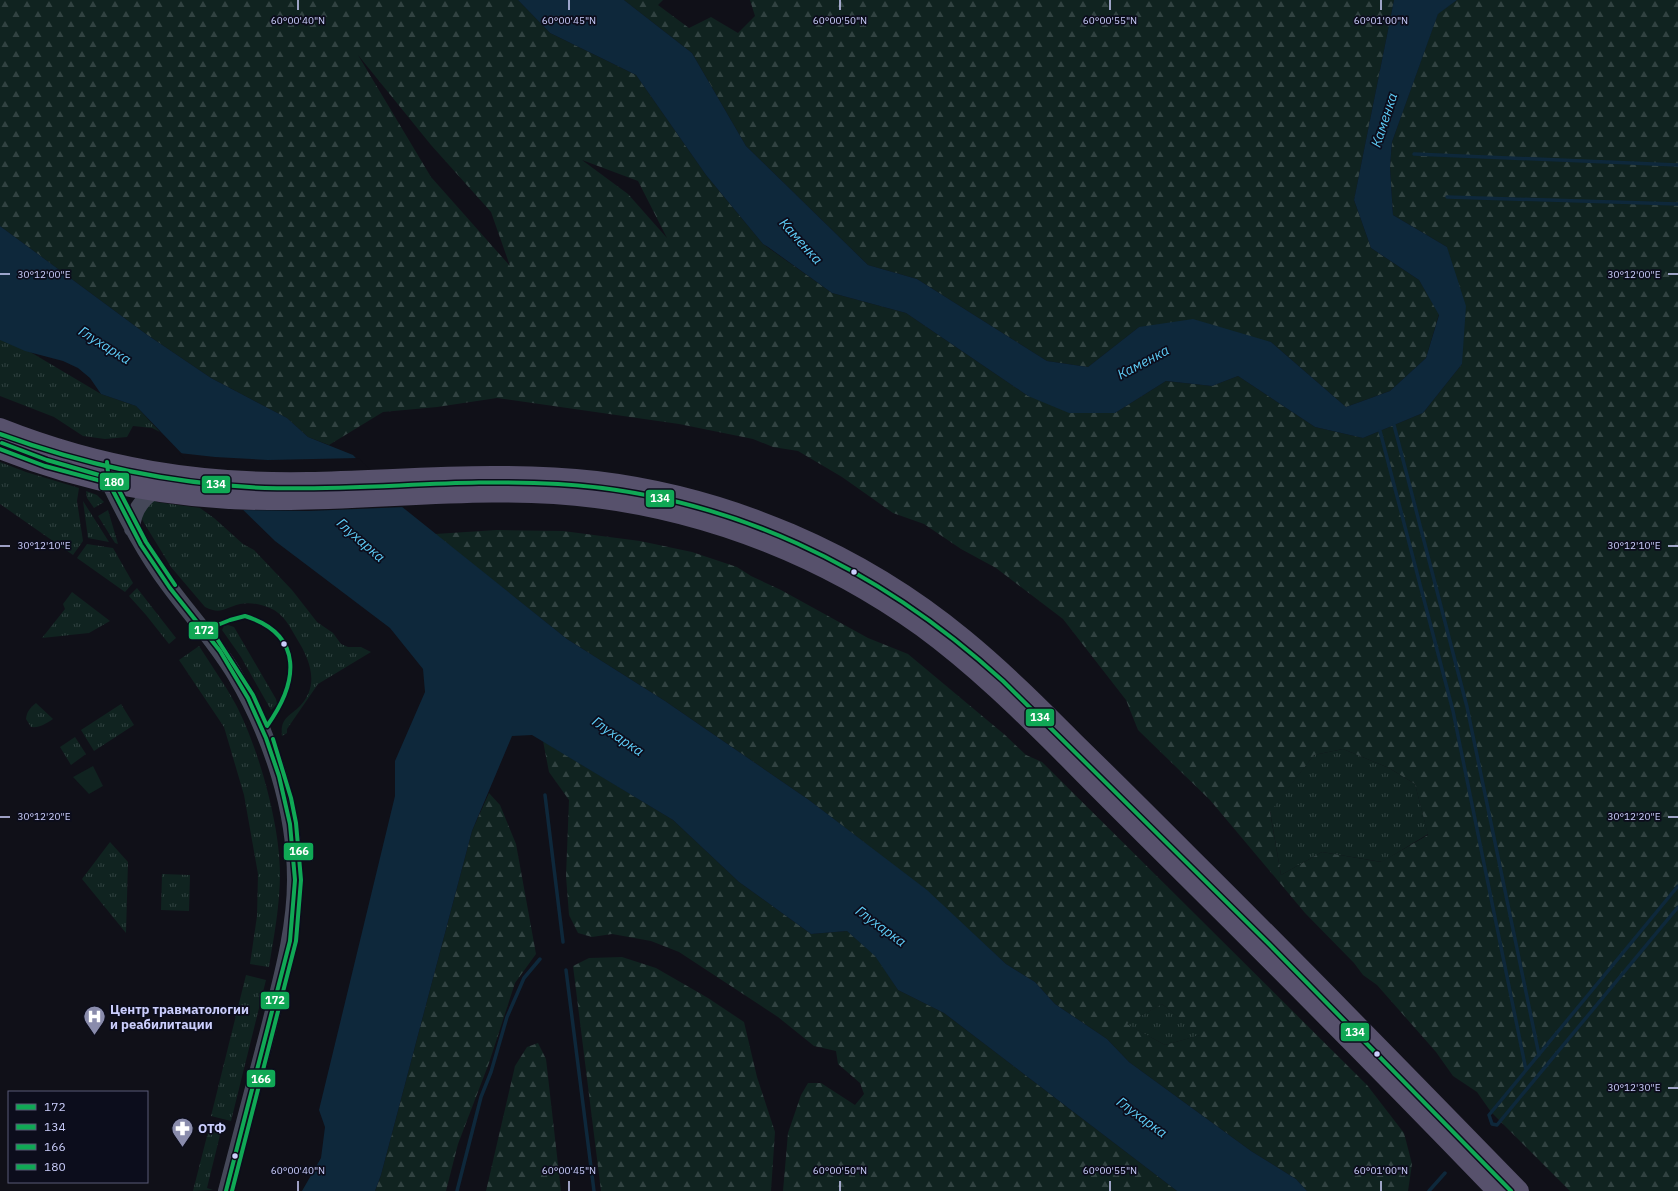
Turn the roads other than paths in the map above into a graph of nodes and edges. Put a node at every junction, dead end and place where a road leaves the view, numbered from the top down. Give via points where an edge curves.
1 (0, 428) edge
2 (0, 449) edge
3 (107, 462) junction
4 (110, 483) junction
5 (155, 491) junction
6 (132, 529) junction
7 (226, 1191) edge
8 (1497, 1191) edge
9 (1519, 1191) edge

1 - 3 main road via 84,457
2 - 4 main road via 45,466
3 - 4 street
3 - 9 main road via 202,478 266,482 488,476 547,477 599,482 660,492 725,509 777,528 838,556 887,584 934,616 962,637 1018,687 1253,919
4 - 5 main road
4 - 6 street
5 - 6 street via 138,505
5 - 8 main road via 202,497 265,500 509,492 570,495 624,502 747,534 802,557 852,583 903,614 970,665 1049,740 1398,1088
6 - 7 street via 170,588 220,651 248,698 279,776 290,824 295,880 290,941

